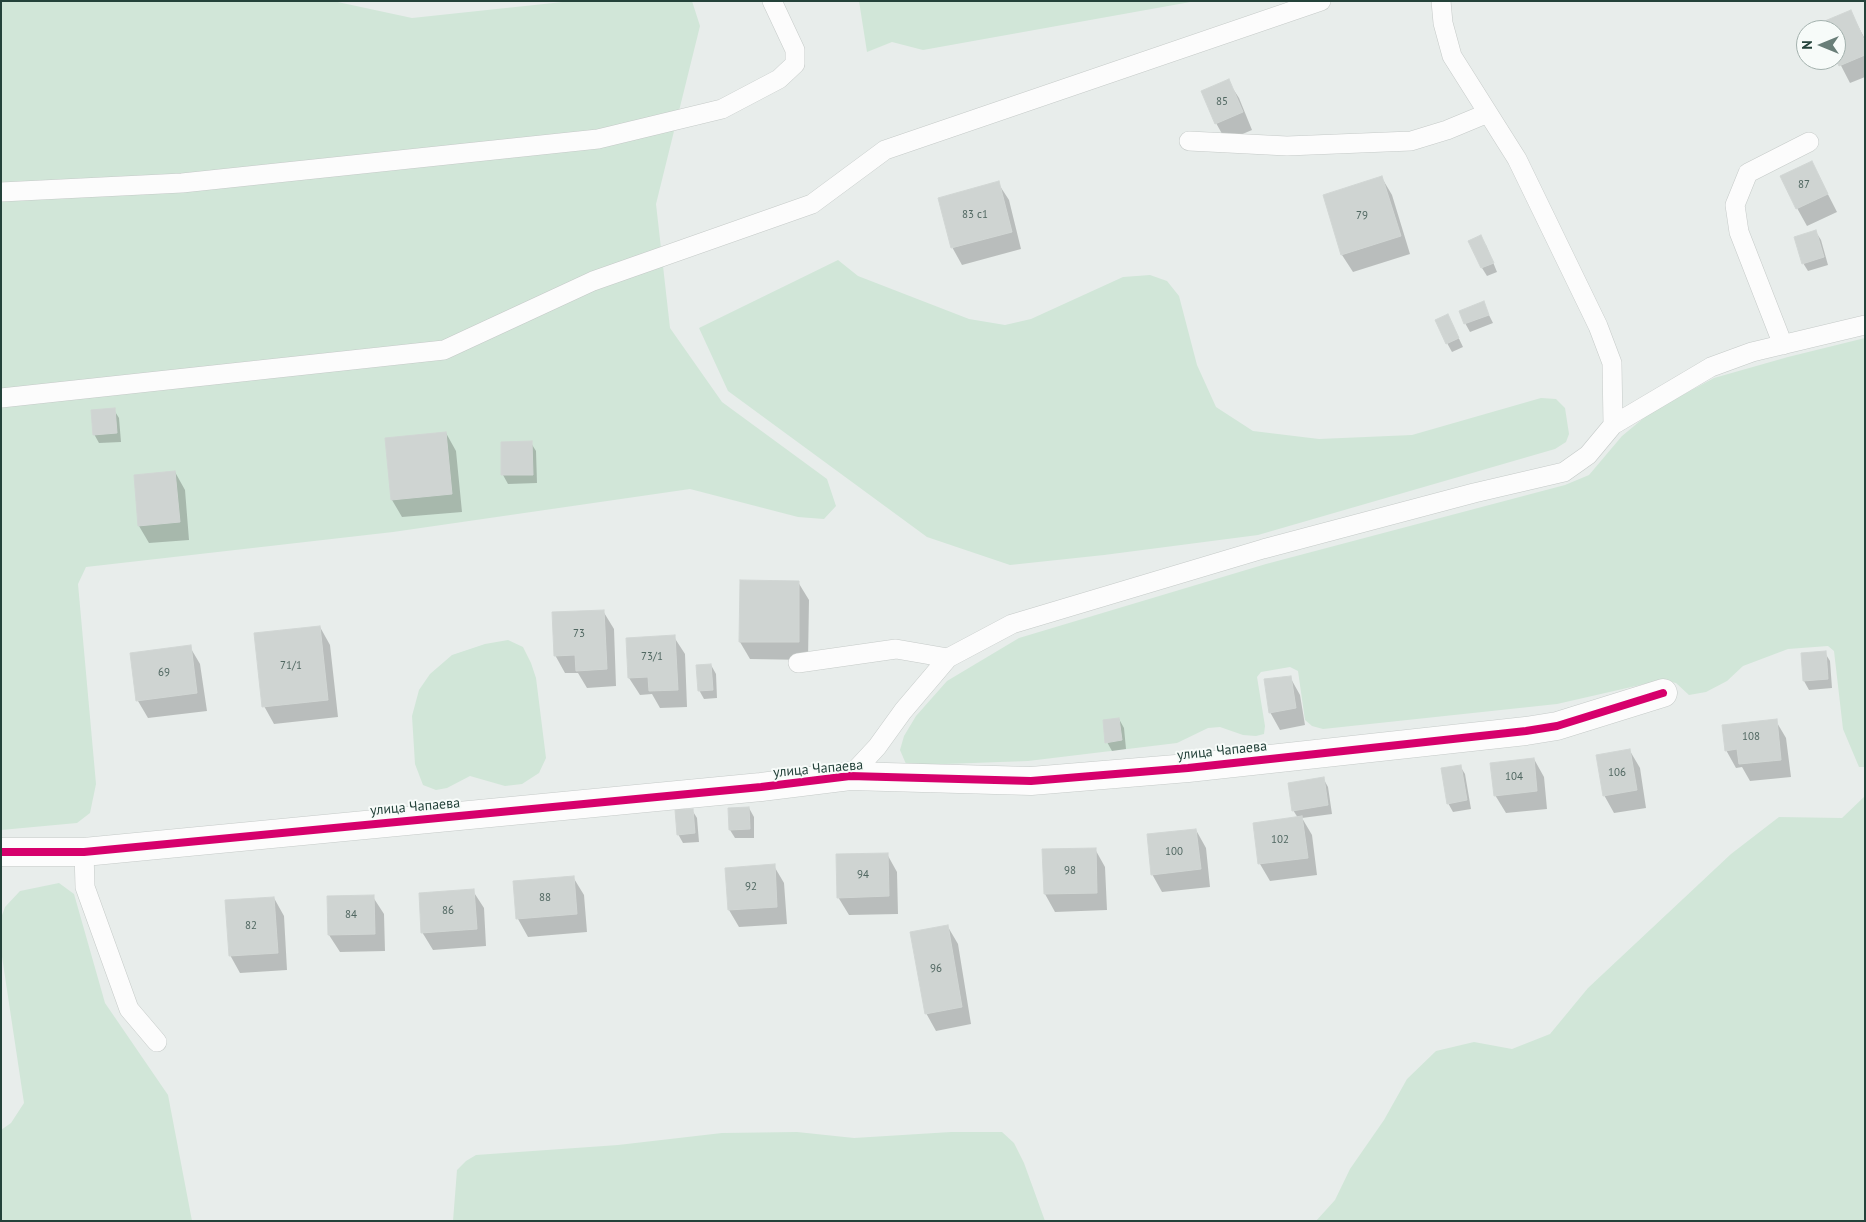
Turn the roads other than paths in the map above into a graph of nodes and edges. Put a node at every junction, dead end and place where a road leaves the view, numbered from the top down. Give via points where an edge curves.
1 (772, 1) edge
2 (1321, 1) edge
3 (1441, 1) edge
4 (1488, 112) junction
5 (1189, 141) dead end
6 (1809, 142) dead end
7 (1, 192) edge
8 (1865, 325) edge
9 (1783, 345) junction
10 (1, 398) edge
11 (1613, 426) junction
12 (948, 658) junction
13 (798, 663) dead end
14 (1663, 693) dead end
15 (850, 776) junction
16 (1, 852) edge
17 (84, 852) junction
18 (157, 1042) dead end

1 - 7 lane via 795,50 795,64 779,79 722,109 598,139 182,183
2 - 10 lane via 885,150 812,204 593,282 444,350
3 - 4 lane via 1452,56
4 - 5 lane via 1411,141 1287,146
4 - 11 lane via 1521,168 1598,326 1612,363
6 - 9 lane via 1748,173 1735,205 1740,232
8 - 9 lane
9 - 11 lane via 1711,366
11 - 12 lane via 1588,455 1564,472 1263,549 1012,624
12 - 13 lane via 896,649
12 - 15 lane
14 - 15 street, улица Чапаева via 1557,726 1526,731 1188,768 1031,781
15 - 17 street, улица Чапаева
16 - 17 street, улица Чапаева
17 - 18 lane via 86,887 129,1009

